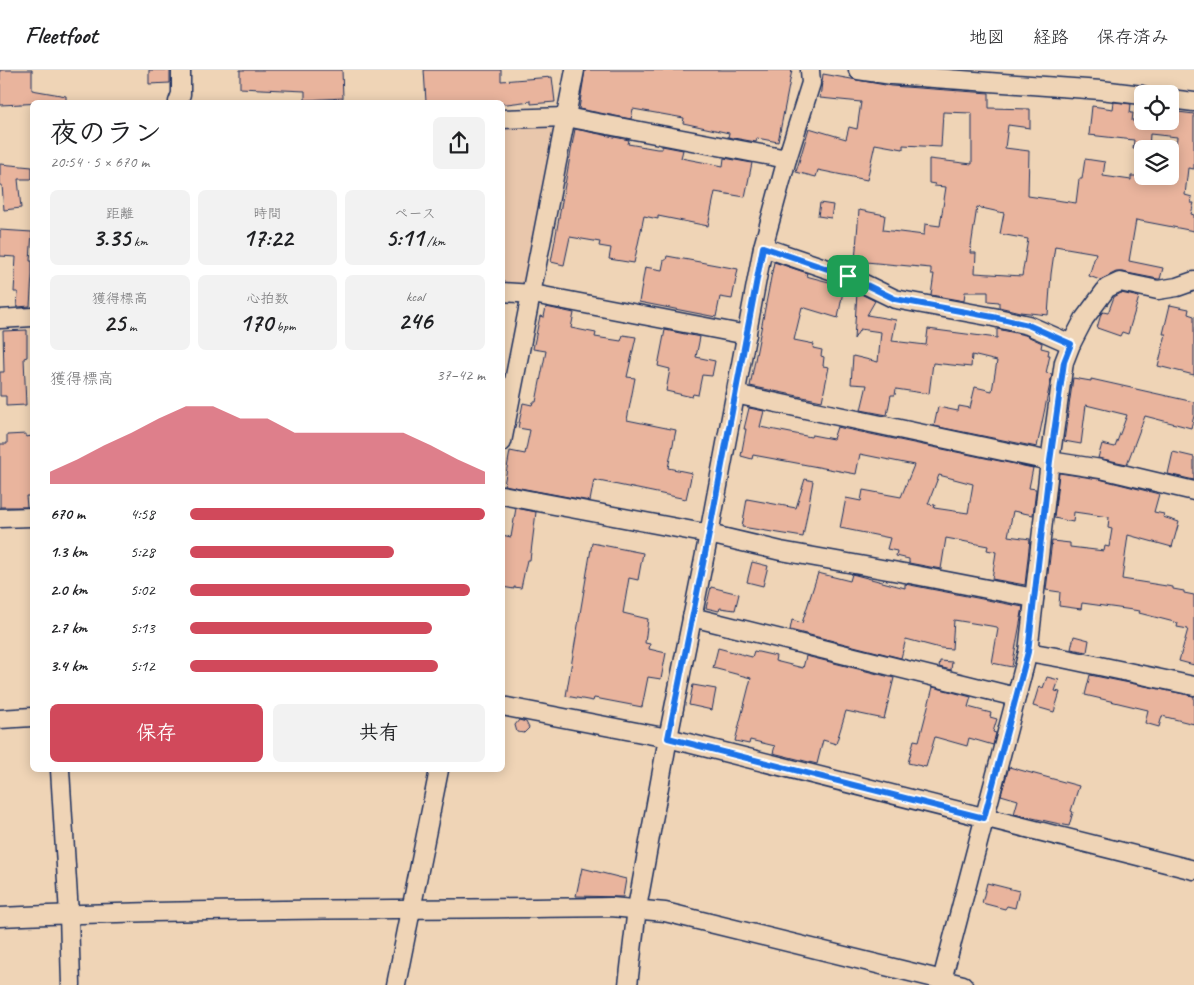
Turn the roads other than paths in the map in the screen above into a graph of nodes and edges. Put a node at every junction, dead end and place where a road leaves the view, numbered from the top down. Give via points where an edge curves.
1 (181, 70) edge
2 (575, 70) edge
3 (810, 70) edge
4 (858, 70) edge
5 (1134, 94) edge
6 (179, 100) edge
7 (1179, 100) edge
8 (1194, 102) edge
9 (566, 117) junction
10 (505, 119) edge
11 (787, 159) junction
12 (763, 247) junction
13 (1194, 281) edge
14 (505, 292) edge
15 (532, 294) junction
16 (30, 317) edge
17 (0, 319) edge
18 (747, 335) junction
19 (1071, 344) junction
20 (735, 394) junction
21 (505, 427) edge
22 (1050, 461) junction
23 (1194, 491) edge
24 (505, 496) edge
25 (30, 517) edge
26 (0, 518) edge
27 (709, 534) junction
28 (1034, 598) junction
29 (692, 617) junction
30 (1028, 652) junction
31 (1194, 686) edge
32 (1016, 697) junction
33 (505, 707) edge
34 (30, 717) edge
35 (0, 719) edge
36 (668, 738) junction
37 (60, 772) edge
38 (439, 772) edge
39 (984, 818) junction
40 (1194, 870) edge
41 (637, 908) junction
42 (412, 910) junction
43 (69, 914) junction
44 (0, 917) edge
45 (942, 980) junction
46 (396, 983) edge
47 (630, 984) edge
48 (71, 985) edge
49 (963, 985) edge

1 - 6 street
2 - 9 street
3 - 11 street via 810,83
4 - 5 street
7 - 8 street
9 - 10 street
9 - 11 street
9 - 15 street
11 - 12 street
12 - 18 street
12 - 19 street via 848,276 895,299 1028,325
13 - 19 street via 1158,290 1120,282 1107,288 1084,319
14 - 15 street
15 - 18 street
15 - 21 street
16 - 17 street
18 - 20 street
19 - 22 street via 1064,362
20 - 22 street
20 - 27 street
22 - 23 street via 1101,469
22 - 28 street
24 - 27 street
25 - 26 street
27 - 28 street via 781,551
27 - 29 street
28 - 30 street
29 - 32 street
29 - 36 street
30 - 31 street
30 - 32 street
32 - 39 street
33 - 36 street
34 - 35 street
36 - 39 street
36 - 41 street
37 - 43 street
38 - 42 street
39 - 40 street
39 - 45 street
41 - 42 street
41 - 45 street via 665,912
41 - 47 street
42 - 43 street
42 - 46 street
43 - 44 street
43 - 48 street
45 - 49 street

